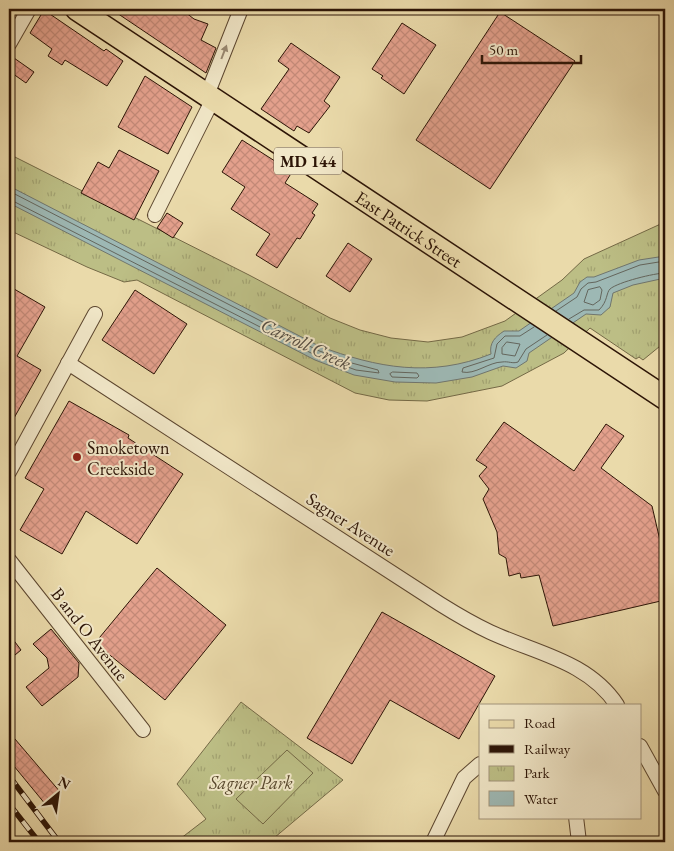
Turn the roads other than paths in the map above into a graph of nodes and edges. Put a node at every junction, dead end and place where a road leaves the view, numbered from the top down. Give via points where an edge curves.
1 (30, 9) edge
2 (77, 9) edge
3 (241, 9) edge
4 (9, 44) edge
5 (210, 97) junction
6 (155, 215) dead end
7 (95, 314) dead end
8 (68, 363) junction
9 (665, 398) edge
10 (10, 467) edge
11 (9, 560) edge
12 (617, 704) edge
13 (143, 730) dead end
14 (642, 750) edge
15 (479, 765) edge
16 (665, 791) edge
17 (576, 818) edge
18 (433, 842) edge
19 (579, 842) edge

1 - 4 street
2 - 5 main road, East Patrick Street / MD 144
5 -> 3 street
5 - 6 street
5 - 9 main road, East Patrick Street / MD 144
7 - 8 street
8 - 10 street
8 - 12 street, Sagner Avenue via 440,604 490,632 582,670 596,680
11 - 13 street, B and O Avenue
14 - 16 street
15 - 18 street via 464,778
17 - 19 street

